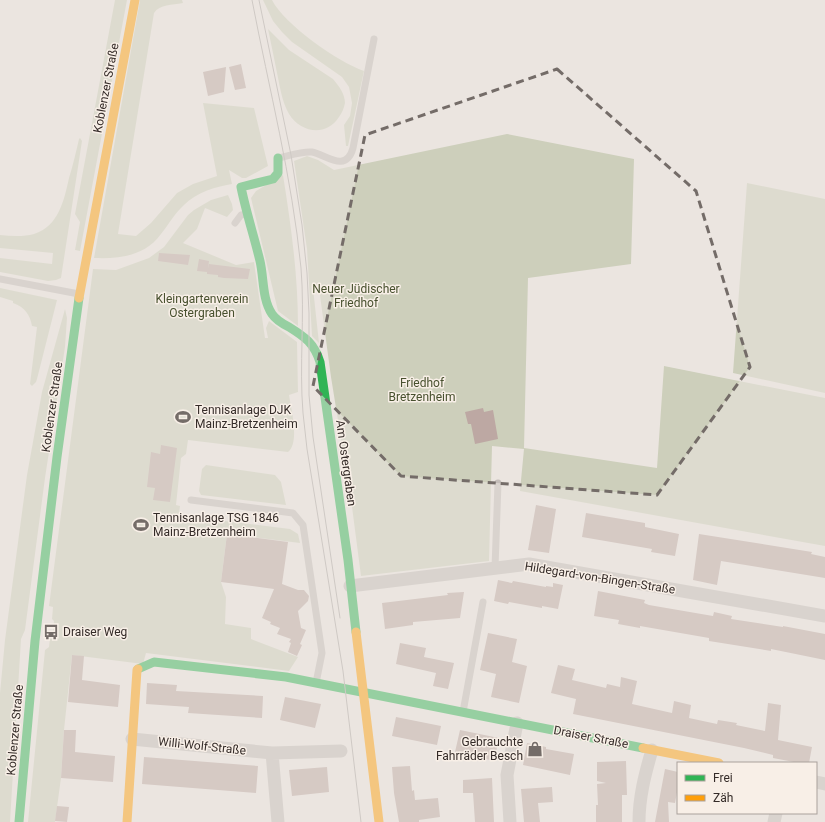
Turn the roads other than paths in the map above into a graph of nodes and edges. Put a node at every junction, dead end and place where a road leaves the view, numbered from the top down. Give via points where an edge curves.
1 (135, 0) edge
2 (374, 38) dead end
3 (278, 158) joint
4 (247, 214) junction
5 (235, 223) dead end
6 (0, 279) edge
7 (80, 294) junction
8 (498, 483) dead end
9 (191, 500) dead end
10 (495, 568) junction
11 (350, 586) junction
12 (483, 602) dead end
13 (825, 616) edge
14 (316, 683) junction
15 (363, 692) junction
16 (463, 712) junction
17 (517, 723) junction
18 (132, 739) junction
19 (652, 750) junction
20 (341, 751) dead end
21 (272, 753) junction
22 (714, 762) edge
23 (19, 822) edge
24 (127, 822) edge
25 (278, 822) edge
26 (379, 822) edge
27 (510, 822) edge
28 (639, 822) edge

1 - 7 street, Koblenzer Straße
2 - 3 lane via 353,148 349,156 334,162 309,152
3 - 4 street, Am Ostergraben via 278,173 273,178 241,187
4 - 5 lane via 241,215
4 - 11 street, Am Ostergraben via 269,307 275,317 309,340 320,362
6 - 7 lane
7 - 23 street, Koblenzer Straße via 35,641
8 - 10 lane
9 - 14 lane via 293,512 303,525 322,653
10 - 11 street, Hildegard-von-Bingen-Straße
10 - 13 street, Hildegard-von-Bingen-Straße via 529,564
11 - 15 street, Am Ostergraben
12 - 16 lane
14 - 15 street, Draiser Straße
14 - 18 street, Draiser Straße via 276,675 154,662 137,670
15 - 16 street, Draiser Straße
15 - 26 street, Am Ostergraben
16 - 17 street, Draiser Straße
17 - 19 street, Draiser Straße
17 - 27 street via 507,775
18 - 21 street, Willi-Wolf-Straße
18 - 24 street
19 - 22 street, Draiser Straße
19 - 28 street via 641,790
20 - 21 street, Willi-Wolf-Straße
21 - 25 street

